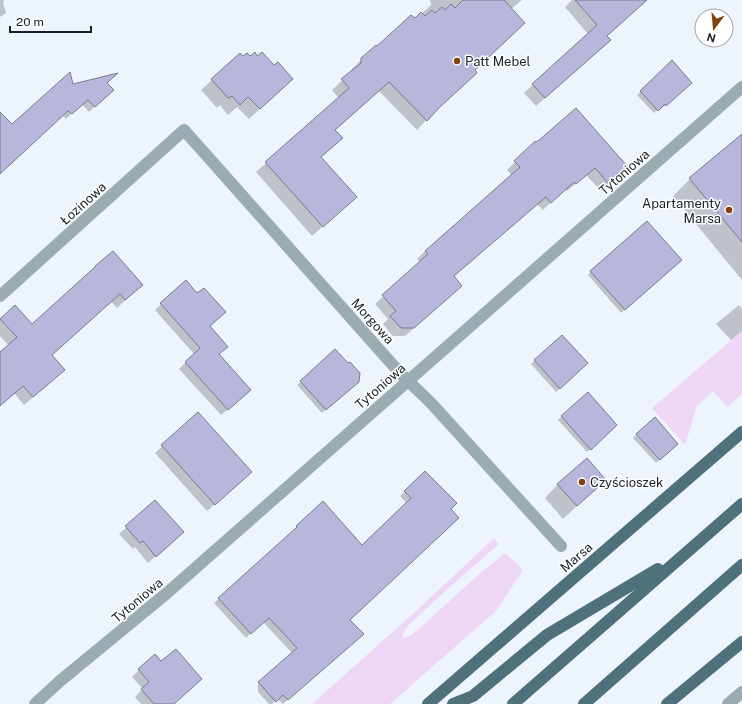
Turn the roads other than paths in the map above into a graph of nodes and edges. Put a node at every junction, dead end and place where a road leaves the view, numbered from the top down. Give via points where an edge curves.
1 (742, 87) edge
2 (184, 130) joint
3 (0, 296) edge
4 (408, 380) junction
5 (742, 432) edge
6 (742, 504) edge
7 (561, 546) dead end
8 (685, 553) junction
9 (742, 565) edge
10 (742, 642) edge
11 (742, 692) edge
12 (588, 702) edge
13 (35, 704) edge
14 (428, 704) edge
15 (452, 704) edge
16 (513, 704) edge
17 (667, 704) edge
18 (728, 704) edge

1 - 4 street, Tytoniowa
2 - 3 street, Łozinowa
2 - 4 street, Morgowa
4 - 7 street, Morgowa via 432,403
4 - 13 street, Tytoniowa via 167,593
5 - 14 main road, Marsa
6 - 8 main road
8 - 15 main road via 547,635 473,696
8 - 16 main road
9 - 12 main road
10 - 17 main road
11 - 18 street

